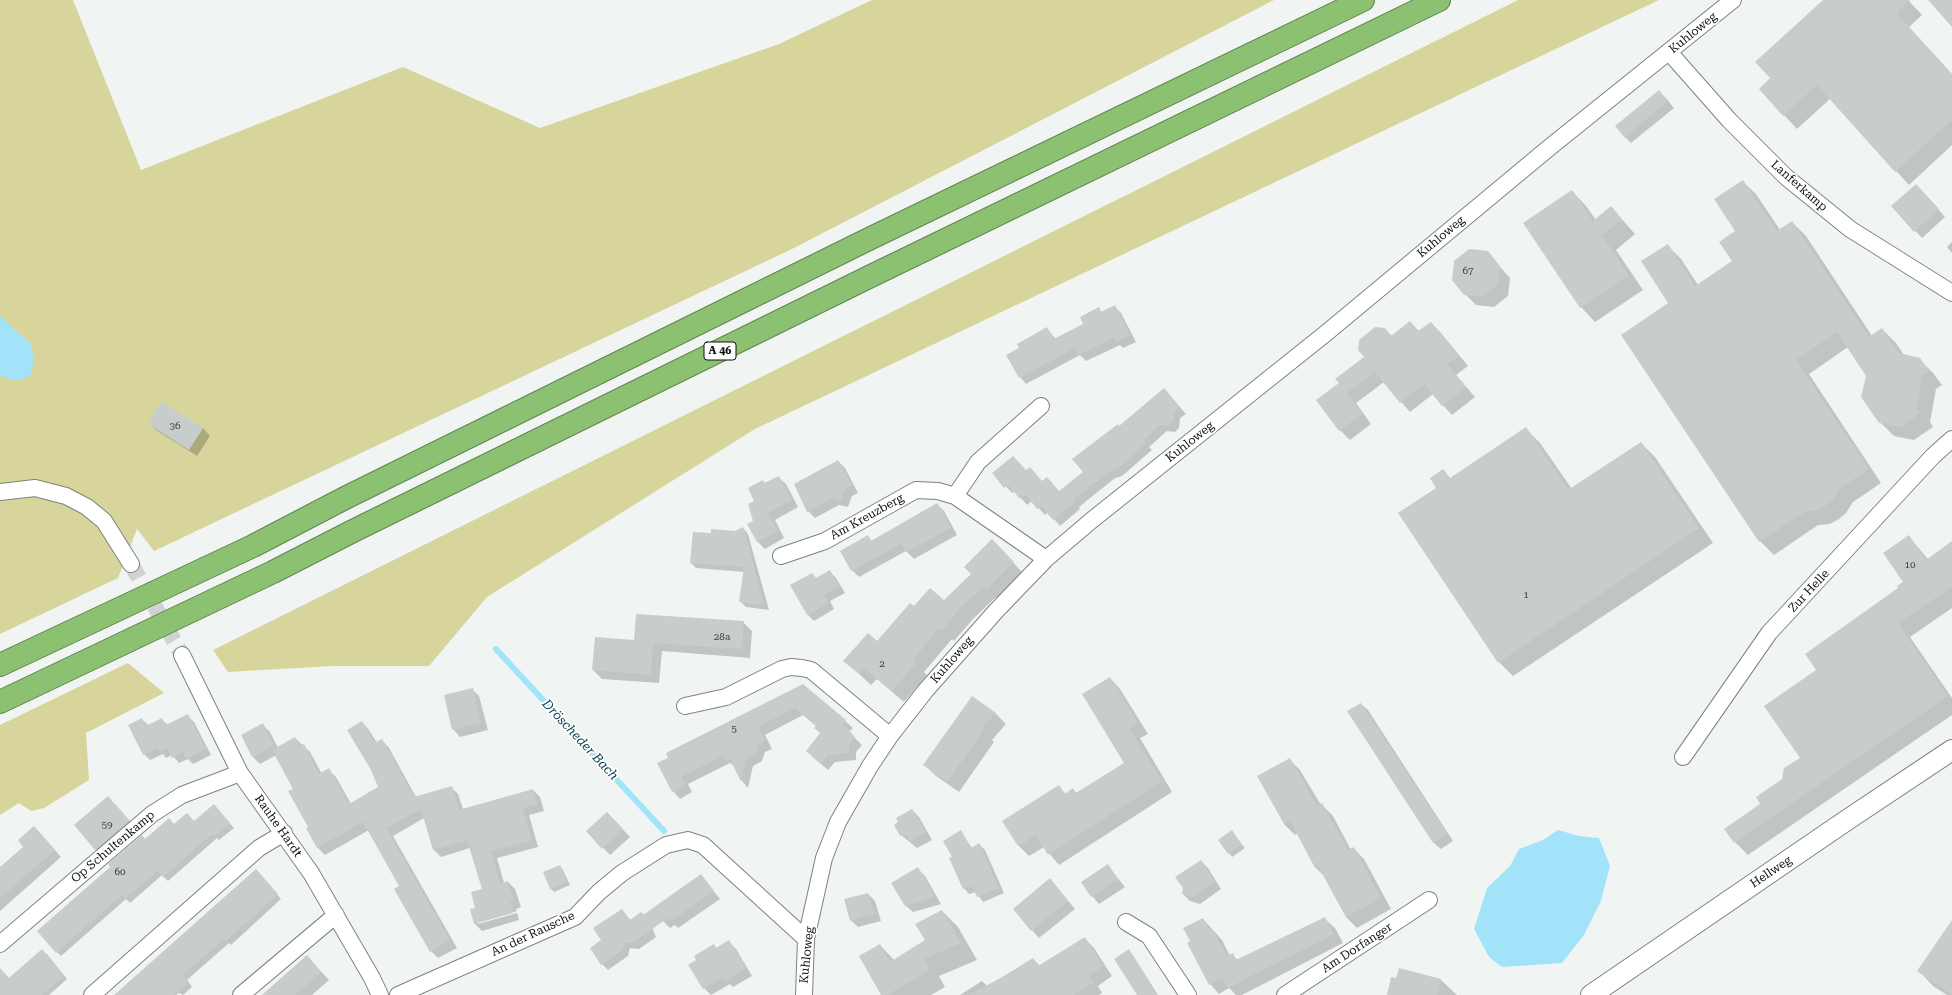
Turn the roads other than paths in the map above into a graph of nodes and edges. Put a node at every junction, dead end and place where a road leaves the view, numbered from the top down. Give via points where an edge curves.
1 (1363, 0) edge
2 (1439, 0) edge
3 (1733, 0) edge
4 (1669, 52) junction
5 (1952, 293) edge
6 (1041, 406) dead end
7 (1952, 439) edge
8 (0, 492) edge
9 (955, 496) junction
10 (781, 556) dead end
11 (1046, 558) junction
12 (131, 564) tunnel mouth
13 (182, 655) tunnel mouth
14 (0, 664) edge
15 (0, 702) edge
16 (685, 706) dead end
17 (890, 736) junction
18 (1952, 750) edge
19 (1683, 757) dead end
20 (240, 773) junction
21 (284, 833) junction
22 (1429, 900) dead end
23 (336, 915) junction
24 (1126, 922) dead end
25 (806, 940) junction
26 (0, 944) edge
27 (92, 995) edge
28 (241, 995) edge
29 (380, 995) edge
30 (398, 995) edge
31 (804, 995) edge
32 (1188, 995) edge
33 (1285, 995) edge
34 (1591, 995) edge

1 - 14 highway via 871,238 253,546
2 - 15 highway, A 46 via 843,290 273,572
3 - 4 street, Kuhloweg
4 - 5 street, Lanferkamp via 1729,120 1786,177 1850,229
4 - 11 street, Kuhloweg via 1325,334
6 - 9 street via 978,462
7 - 19 street, Zur Helle via 1933,456 1769,633
8 - 12 street via 35,488 66,496 87,507 104,521
9 - 10 street, Am Kreuzberg via 938,491 916,490 825,541
9 - 11 street, Am Kreuzberg
11 - 17 street, Kuhloweg via 963,647
13 - 20 street, Rauhe Hardt
16 - 17 street via 726,697 782,669 802,668 811,670
17 - 25 street, Kuhloweg via 838,822 824,858
18 - 34 street, Hellweg
20 - 21 street, Rauhe Hardt
20 - 26 street, Op Schultenkamp via 182,796 152,814
21 - 23 street, Rauhe Hardt
21 - 27 street via 259,848
22 - 33 street, Am Dorfanger
23 - 28 street
23 - 29 street, Rauhe Hardt
24 - 32 street via 1149,936
25 - 30 street, An der Rausche via 703,845 688,840 666,845 622,873 575,917
25 - 31 street, Kuhloweg

